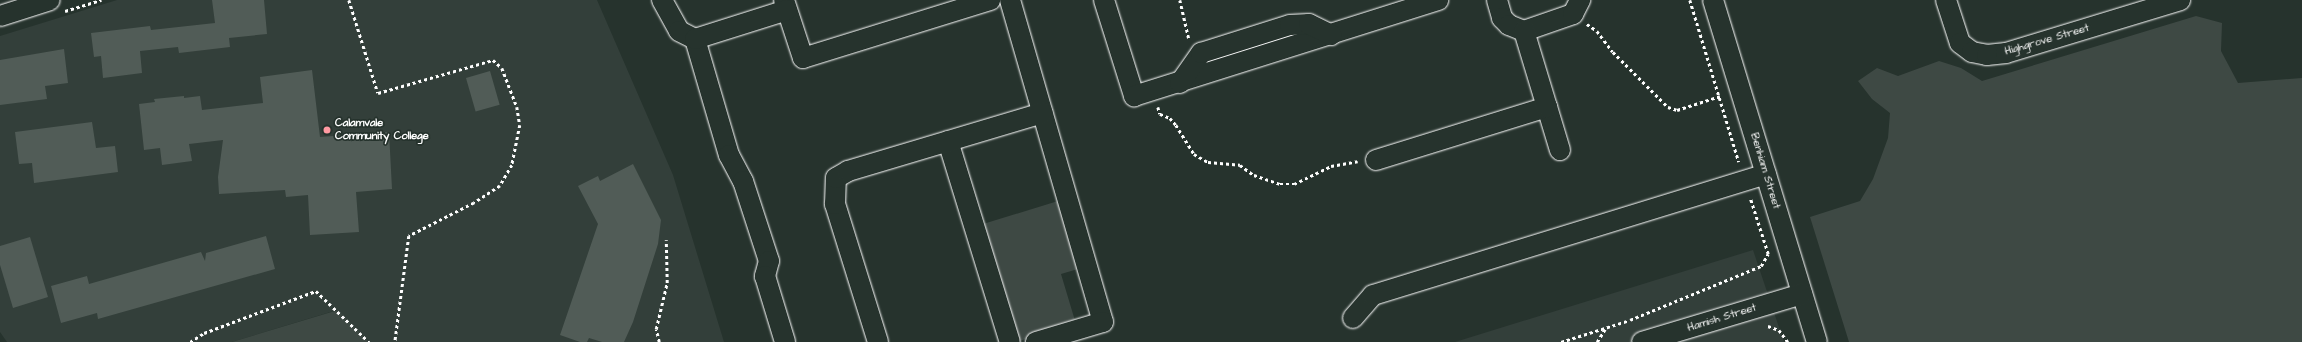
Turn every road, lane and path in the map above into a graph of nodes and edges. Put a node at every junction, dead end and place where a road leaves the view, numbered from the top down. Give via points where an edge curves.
1 (50, 0) edge
2 (349, 0) edge
3 (662, 0) edge
4 (990, 0) edge
5 (1010, 0) edge
6 (1104, 0) edge
7 (1438, 0) edge
8 (1496, 0) edge
9 (1690, 0) edge
10 (1713, 0) edge
11 (1946, 0) edge
12 (2180, 0) edge
13 (786, 5) edge
14 (1577, 7) edge
15 (3, 13) edge
16 (1524, 31) junction
17 (695, 39) junction
18 (1152, 90) junction
19 (1720, 96) junction
20 (1547, 107) junction
21 (1043, 113) junction
22 (948, 141) junction
23 (1560, 150) dead end
24 (1376, 160) joint
25 (1766, 174) junction
26 (1744, 181) junction
27 (666, 240) dead end
28 (1802, 294) junction
29 (1353, 318) dead end
30 (1768, 326) dead end
31 (1605, 329) junction
32 (190, 342) edge
33 (369, 342) edge
34 (395, 342) edge
35 (659, 342) edge
36 (785, 342) edge
37 (878, 342) edge
38 (1010, 342) edge
39 (1036, 342) edge
40 (1561, 342) edge
41 (1597, 342) edge
42 (1642, 342) edge
43 (1788, 342) edge
44 (1817, 342) edge

1 - 15 street
2 - 34 path via 378,93 493,60 502,68 517,107 520,125 512,165 500,186 474,203 409,236
3 - 17 street via 679,32
4 - 13 street via 803,58
5 - 21 street
6 - 18 street via 1134,96
7 - 18 street
8 - 16 street via 1502,18 1509,25
9 - 19 path
10 - 25 street, Benhiam Street
11 - 12 street, Highgrove Street via 1960,43 1972,52 1987,56 2006,53
13 - 17 street
14 - 16 street
14 - 19 path via 1613,52 1668,107 1677,110
16 - 20 street
17 - 36 street via 728,155 743,181 769,261 765,276
18 - 24 path via 1160,114 1176,125 1194,154 1208,162 1240,165 1254,174 1280,184 1294,184 1331,166
19 - 26 path
20 - 23 street
20 - 24 street
21 - 22 street
21 - 39 street via 1103,322
22 - 37 street via 848,170 836,178 835,204
22 - 38 street
25 - 26 street
25 - 28 street, Benhiam Street
26 - 29 street via 1373,295
26 - 31 path via 1768,254 1761,266
27 - 35 path via 667,283 656,329
28 - 42 street, Hamish Street
28 - 44 street, Benhiam Street
30 - 43 path via 1779,330
31 - 40 path
31 - 41 path
32 - 33 path via 204,334 316,291

